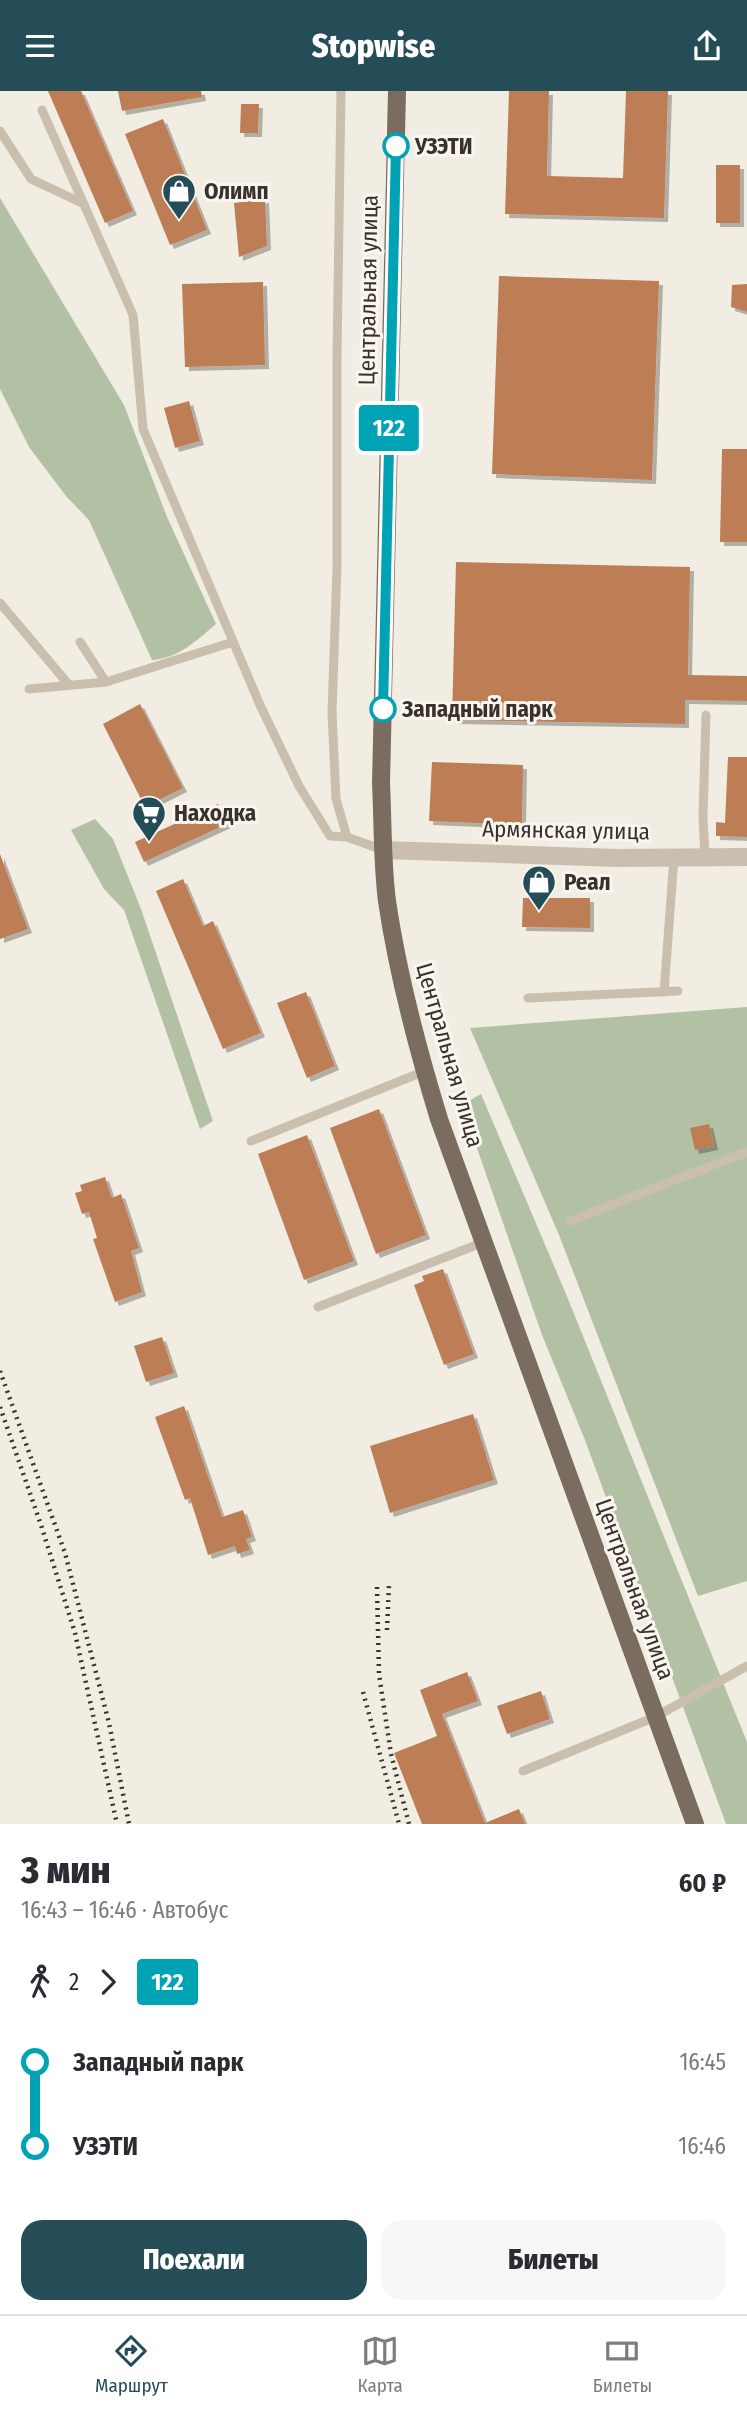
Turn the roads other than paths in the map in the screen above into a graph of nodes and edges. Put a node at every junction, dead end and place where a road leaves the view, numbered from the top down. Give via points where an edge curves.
1 (341, 91) edge
2 (397, 91) edge
3 (42, 110) dead end
4 (0, 131) edge
5 (84, 204) junction
6 (0, 603) edge
7 (80, 642) dead end
8 (233, 642) junction
9 (106, 682) junction
10 (69, 685) junction
11 (29, 689) dead end
12 (706, 715) dead end
13 (347, 837) junction
14 (384, 850) junction
15 (705, 856) junction
16 (674, 857) junction
17 (747, 857) edge
18 (678, 991) dead end
19 (664, 992) junction
20 (528, 998) dead end
21 (425, 1071) junction
22 (251, 1141) dead end
23 (747, 1153) edge
24 (570, 1221) dead end
25 (484, 1242) junction
26 (318, 1307) dead end
27 (747, 1666) edge
28 (655, 1717) junction
29 (523, 1771) dead end
30 (695, 1824) edge

1 - 13 lane via 332,712 336,799
2 - 14 main road, Центральная улица via 381,783
3 - 5 lane
4 - 5 lane via 31,179
5 - 8 lane via 133,315 143,429
6 - 10 lane
7 - 9 lane
8 - 9 lane
8 - 13 lane via 299,786 330,835
9 - 10 lane
10 - 11 lane
12 - 15 lane
13 - 14 lane
14 - 16 street, Армянская улица
14 - 21 main road, Центральная улица via 397,958
15 - 16 street, Армянская улица
15 - 17 street, Армянская улица
16 - 19 lane
18 - 19 lane
19 - 20 lane
21 - 22 lane
21 - 25 main road, Центральная улица
23 - 24 lane
25 - 26 lane
25 - 28 main road, Центральная улица
27 - 28 lane
28 - 29 lane
28 - 30 main road, Центральная улица

